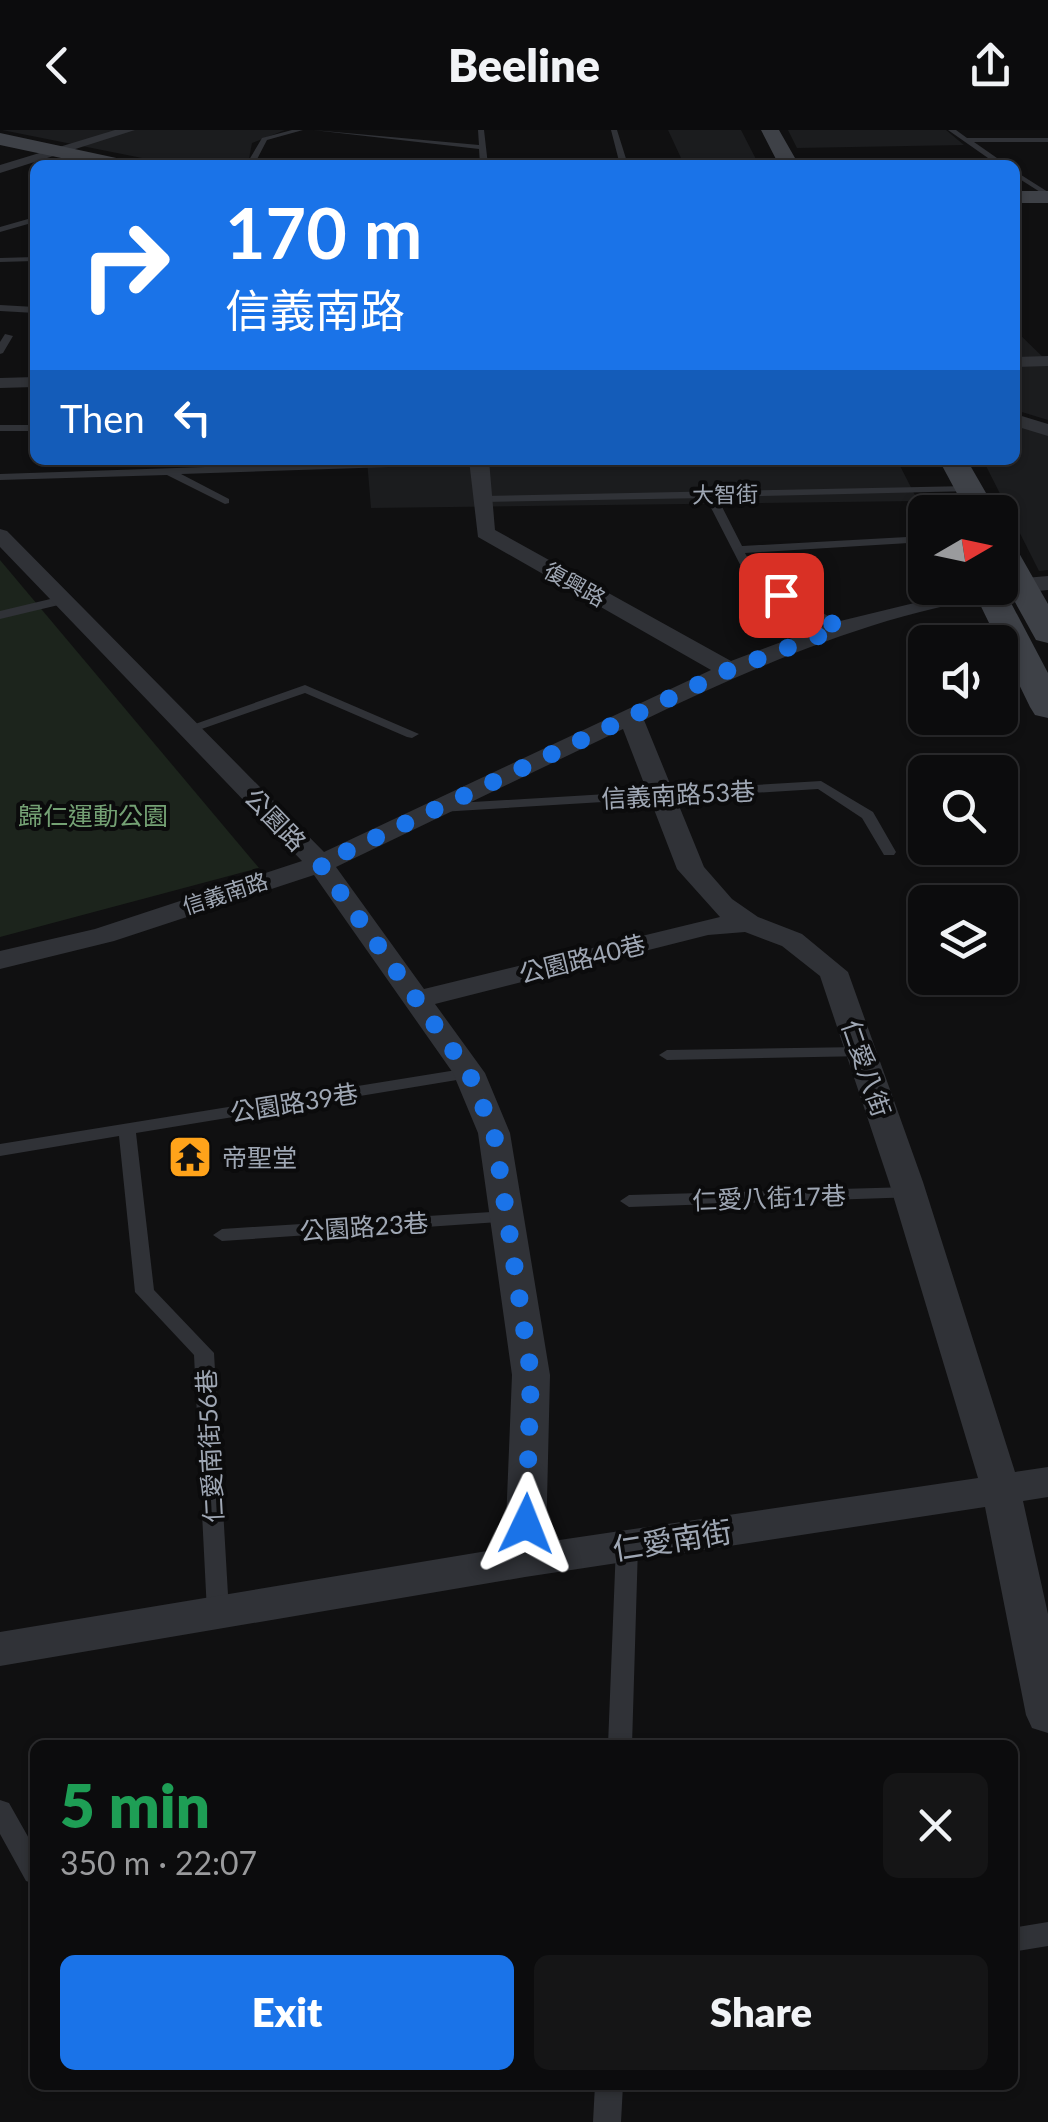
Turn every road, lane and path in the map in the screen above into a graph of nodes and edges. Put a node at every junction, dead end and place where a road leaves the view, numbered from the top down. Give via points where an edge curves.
1 (129, 130) edge
2 (300, 130) edge
3 (316, 130) edge
4 (481, 130) edge
5 (614, 130) edge
6 (752, 130) edge
7 (770, 130) edge
8 (952, 130) edge
9 (350, 132) edge
10 (0, 139) edge
11 (966, 140) junction
12 (1048, 140) edge
13 (482, 147) junction
14 (60, 152) junction
15 (30, 160) edge
16 (32, 160) edge
17 (98, 160) edge
18 (253, 160) edge
19 (483, 160) edge
20 (623, 160) edge
21 (767, 160) edge
22 (785, 160) edge
23 (996, 160) edge
24 (0, 169) edge
25 (1020, 176) edge
26 (1020, 196) edge
27 (1048, 196) edge
28 (30, 221) edge
29 (0, 230) edge
30 (30, 259) edge
31 (0, 260) edge
32 (0, 308) edge
33 (30, 310) edge
34 (8, 336) dead end
35 (0, 352) edge
36 (1048, 361) edge
37 (1020, 362) edge
38 (30, 382) edge
39 (0, 383) edge
40 (1020, 422) edge
41 (0, 428) edge
42 (30, 428) edge
43 (1048, 430) edge
44 (206, 465) edge
45 (479, 465) edge
46 (923, 465) edge
47 (956, 465) edge
48 (169, 466) edge
49 (0, 477) edge
50 (710, 494) junction
51 (939, 495) edge
52 (972, 495) edge
53 (482, 500) junction
54 (908, 500) edge
55 (225, 502) dead end
56 (0, 536) edge
57 (908, 540) edge
58 (738, 550) junction
59 (1018, 598) edge
60 (63, 600) junction
61 (932, 605) edge
62 (1014, 605) edge
63 (0, 615) edge
64 (840, 628) junction
65 (1048, 633) edge
66 (729, 670) junction
67 (1048, 707) edge
68 (630, 718) junction
69 (188, 729) junction
70 (412, 734) dead end
71 (661, 795) junction
72 (438, 808) junction
73 (889, 852) dead end
74 (320, 864) junction
75 (748, 923) junction
76 (0, 960) edge
77 (418, 1000) junction
78 (861, 1052) junction
79 (666, 1055) dead end
80 (469, 1073) junction
81 (129, 1128) junction
82 (0, 1150) edge
83 (910, 1193) junction
84 (629, 1201) dead end
85 (507, 1217) junction
86 (222, 1235) dead end
87 (1048, 1482) edge
88 (1001, 1489) junction
89 (627, 1546) junction
90 (526, 1561) junction
91 (218, 1612) junction
92 (0, 1649) edge
93 (1048, 1714) edge
94 (620, 1740) edge
95 (0, 1811) edge
96 (30, 1864) edge
97 (1048, 1934) edge
98 (1018, 1939) edge
99 (608, 2090) edge
100 (608, 2122) edge

1 - 14 street
2 - 18 lane via 264,140
3 - 9 lane
4 - 13 lane
5 - 20 lane
6 - 21 main road
7 - 22 main road
8 - 11 lane
9 - 13 lane
10 - 14 main road
11 - 12 lane
11 - 23 lane
13 - 19 lane
14 - 16 street
14 - 17 main road
15 - 24 street
25 - 27 lane
26 - 27 main road
28 - 29 lane
30 - 31 lane
32 - 33 lane
34 - 35 lane
36 - 37 street
38 - 39 street
40 - 43 street
41 - 42 lane
44 - 48 lane
45 - 53 street, 復興路
46 - 51 main road
47 - 52 main road
48 - 49 lane
48 - 55 lane
50 - 53 lane, 大智街
50 - 54 lane, 大智街
50 - 58 lane
53 - 66 street, 復興路 via 485,533
56 - 60 street, 公園路
57 - 58 lane
58 - 64 lane via 752,578
59 - 65 main road
60 - 63 lane
60 - 69 street, 公園路
61 - 64 street, 信義南路
62 - 67 main road
64 - 66 street, 信義南路
66 - 68 street, 信義南路
68 - 71 street, 仁愛八街
68 - 72 street, 信義南路
69 - 70 lane via 305,689
69 - 74 street, 公園路
71 - 72 lane, 信義南路53巷
71 - 73 lane, 信義南路53巷 via 821,785 868,815
71 - 75 street, 仁愛八街 via 691,869
72 - 74 street, 信義南路
74 - 76 street, 信義南路 via 104,935
74 - 77 street, 公園路
75 - 77 street, 公園路40巷 via 708,926
75 - 78 street, 仁愛八街 via 792,940 834,972
77 - 80 street, 公園路
78 - 79 lane
78 - 83 street, 仁愛八街
80 - 81 lane, 公園路39巷
80 - 85 street, 公園路 via 494,1133
81 - 82 lane, 公園路39巷
81 - 91 lane, 仁愛南街56巷 via 145,1292 204,1353
83 - 84 lane, 仁愛八街17巷
83 - 88 street, 仁愛八街
85 - 86 lane, 公園路23巷
85 - 90 street, 公園路 via 531,1374
87 - 88 street, 仁愛南街
88 - 89 street, 仁愛南街
88 - 93 street, 仁愛八街
89 - 90 street, 仁愛南街
89 - 94 lane
90 - 91 street, 仁愛南街
91 - 92 street, 仁愛南街
95 - 96 lane
97 - 98 lane
99 - 100 lane

